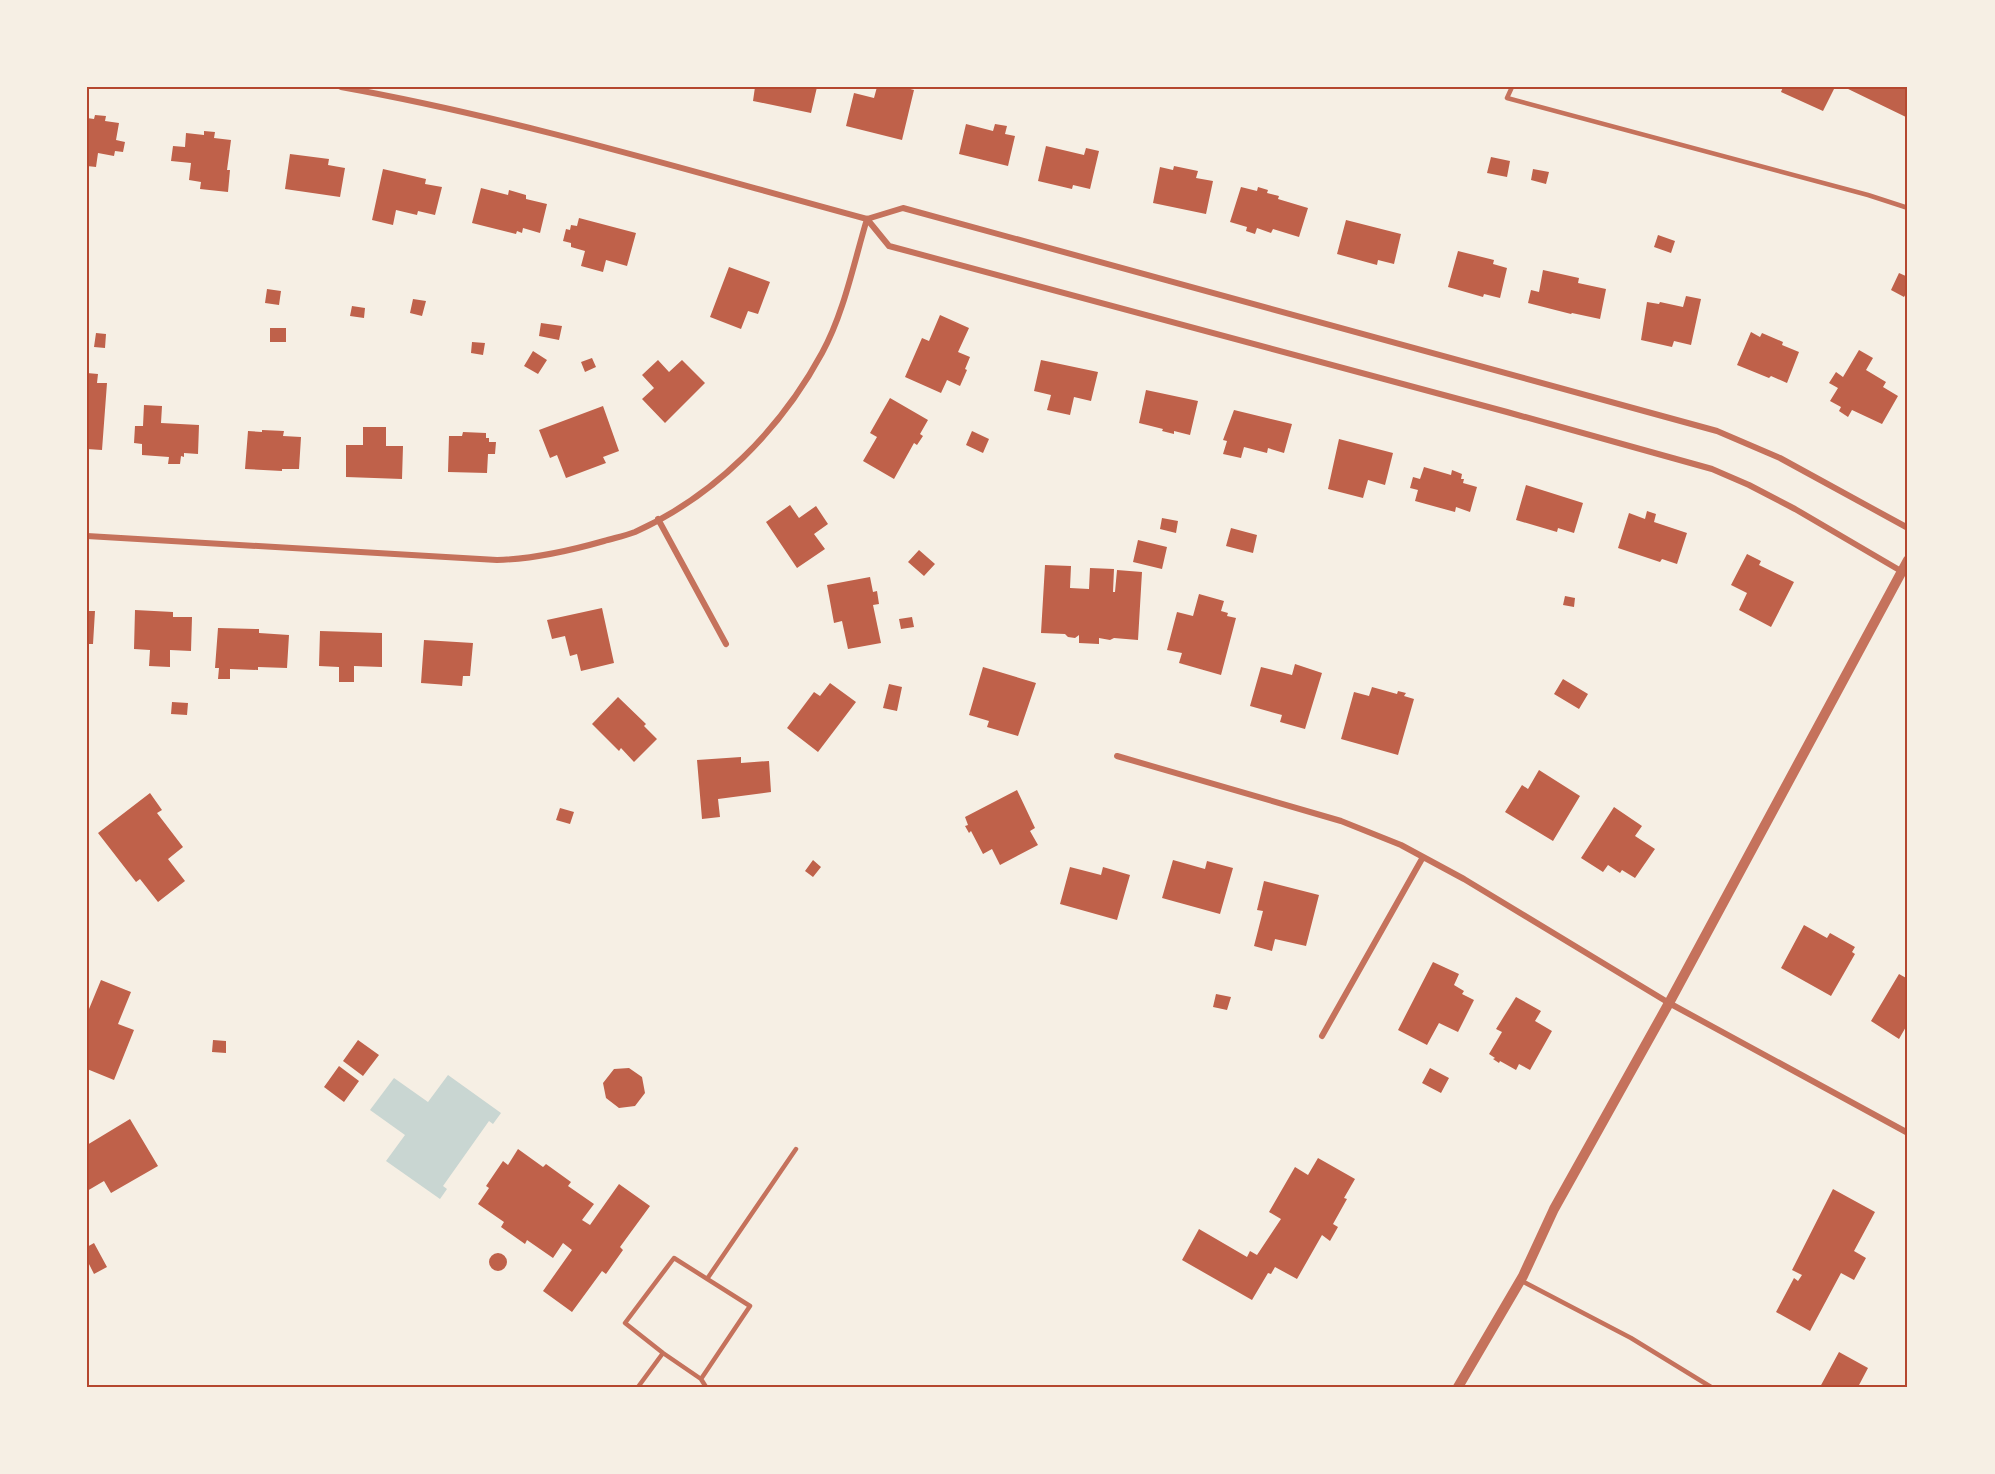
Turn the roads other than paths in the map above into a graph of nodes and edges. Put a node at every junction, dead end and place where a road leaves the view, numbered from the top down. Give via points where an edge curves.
1 (341, 87) edge
2 (1512, 87) edge
3 (1908, 208) edge
4 (867, 219) junction
5 (658, 519) junction
6 (1908, 528) edge
7 (87, 536) edge
8 (1908, 560) edge
9 (1901, 571) junction
10 (726, 644) dead end
11 (1116, 756) dead end
12 (1423, 857) junction
13 (1669, 1003) junction
14 (1322, 1036) dead end
15 (1908, 1133) edge
16 (796, 1149) dead end
17 (707, 1279) junction
18 (1521, 1280) junction
19 (663, 1353) junction
20 (701, 1379) junction
21 (638, 1387) edge
22 (706, 1387) edge
23 (1458, 1387) edge
24 (1711, 1387) edge

1 - 4 street via 530,128
2 - 3 lane via 1507,98
4 - 5 street via 832,330 790,406 746,456 705,490
4 - 6 street via 903,208 1717,431 1780,458
4 - 9 street via 889,246 1713,469 1795,509
5 - 7 street via 633,532 569,551 520,560
5 - 10 street
8 - 9 street
9 - 13 street
11 - 12 street via 1341,821
12 - 13 street
12 - 14 street
13 - 15 street
13 - 18 street via 1559,1200
16 - 17 lane
17 - 19 lane via 674,1258 625,1323
17 - 20 lane via 750,1306
18 - 23 street
18 - 24 lane via 1631,1338
19 - 20 lane
19 - 21 lane
20 - 22 lane

